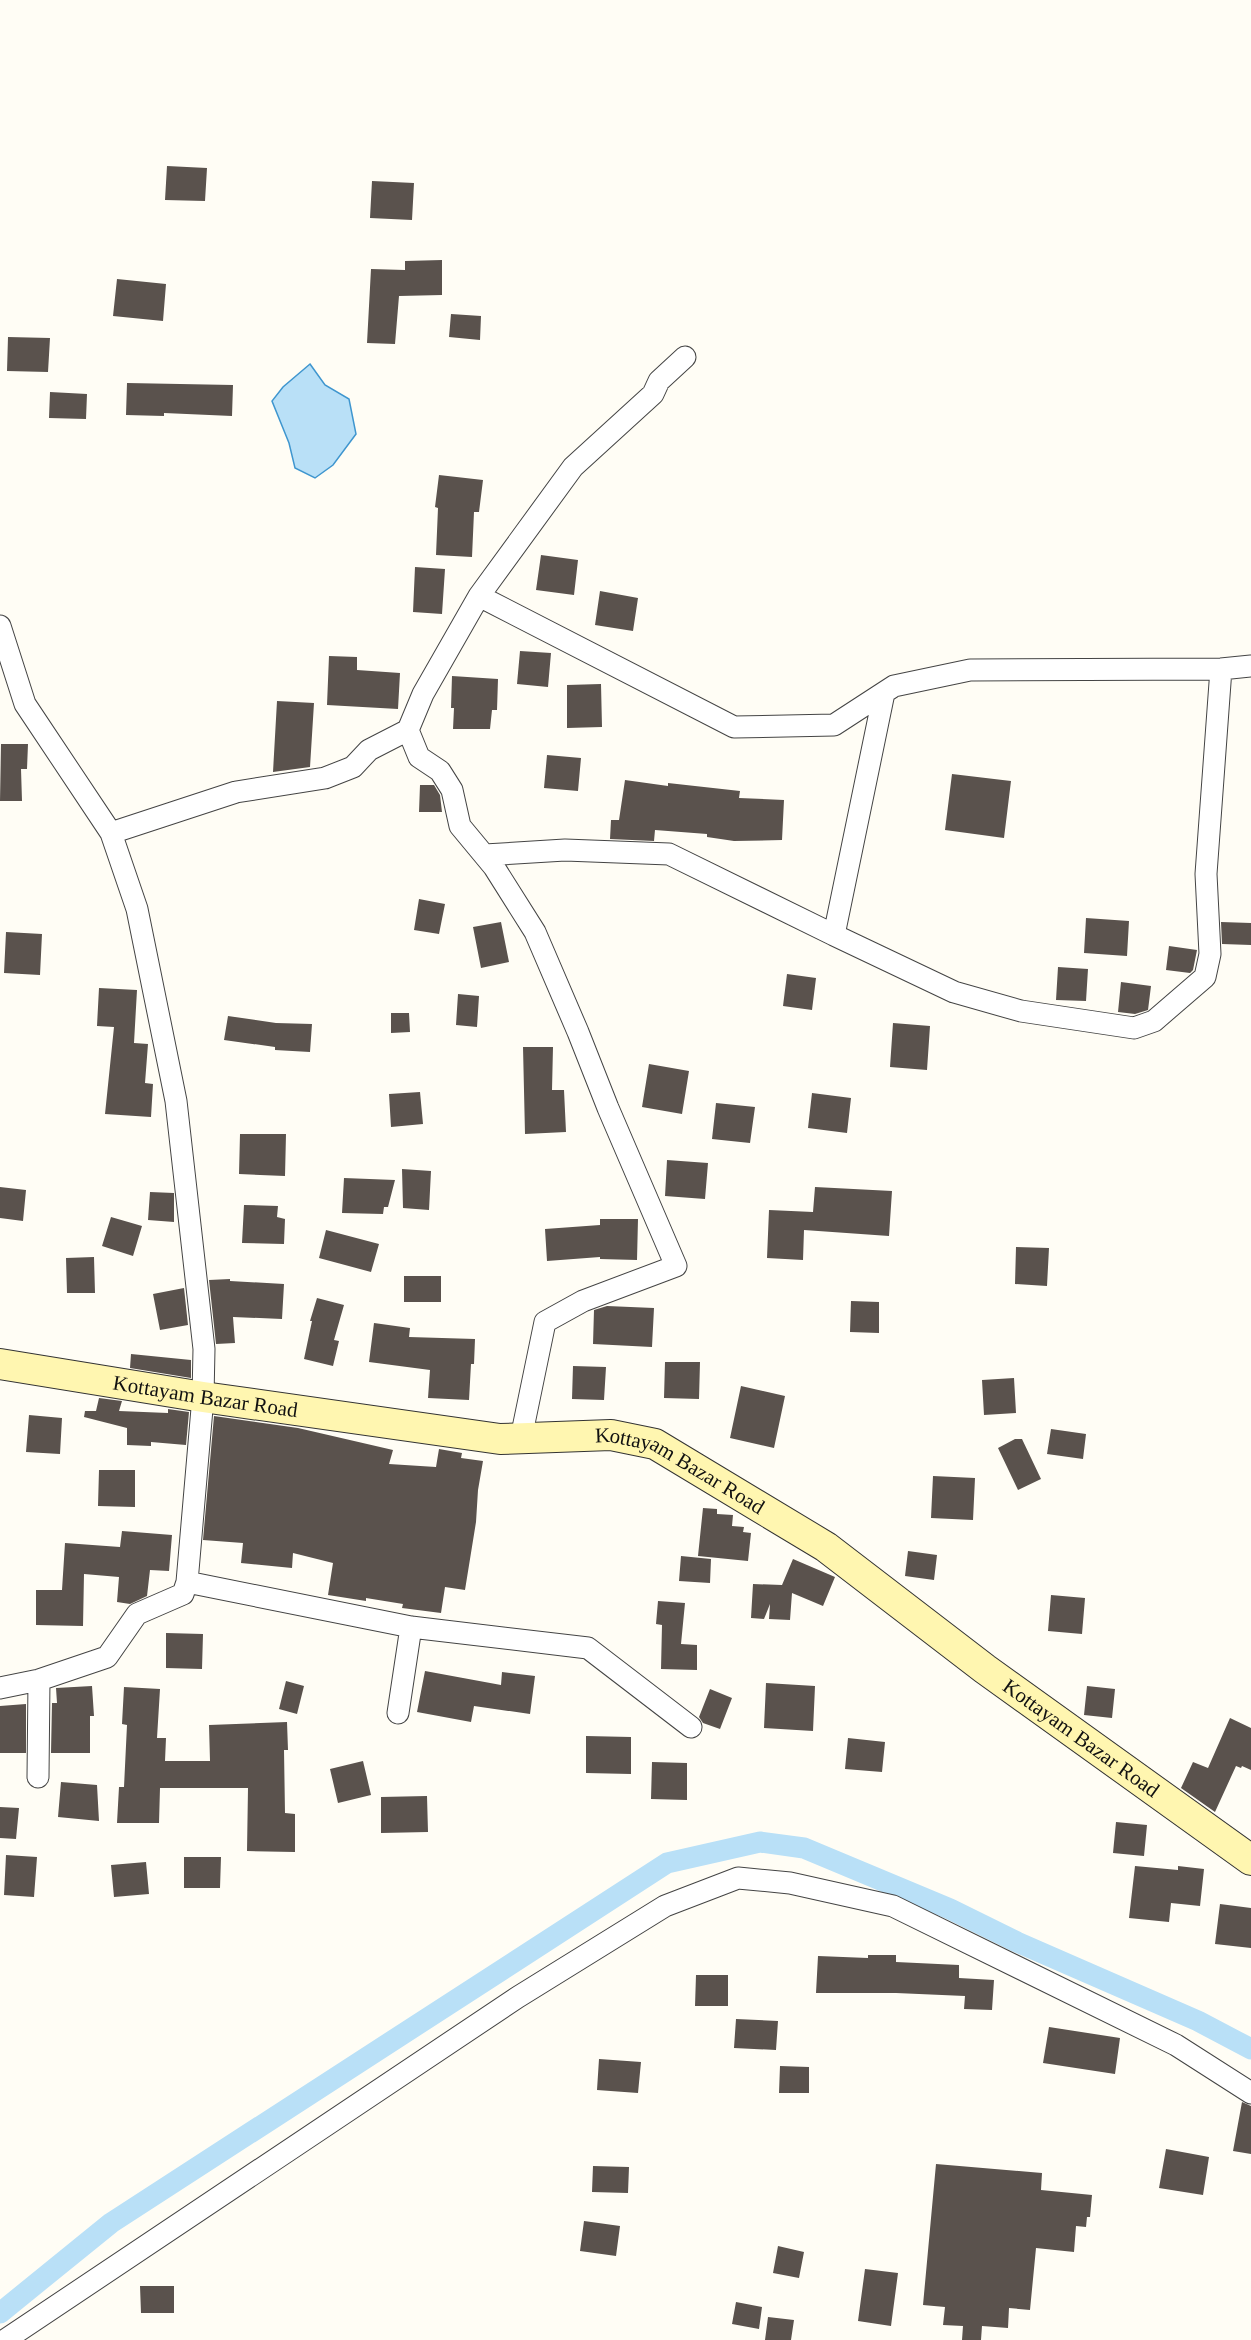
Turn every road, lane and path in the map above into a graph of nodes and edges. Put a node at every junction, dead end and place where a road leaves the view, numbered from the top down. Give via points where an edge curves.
1 (685, 357) dead end
2 (479, 596) junction
3 (0, 626) edge
4 (1251, 666) edge
5 (1221, 669) junction
6 (884, 693) junction
7 (408, 730) junction
8 (111, 833) junction
9 (484, 855) junction
10 (834, 935) junction
11 (0, 1364) edge
12 (203, 1397) junction
13 (521, 1438) junction
14 (187, 1582) junction
15 (411, 1627) junction
16 (39, 1680) junction
17 (0, 1688) edge
18 (398, 1713) dead end
19 (691, 1727) dead end
20 (38, 1777) dead end
21 (1251, 1860) edge
22 (1251, 2093) edge
23 (5, 2340) edge

1 - 2 street via 659,381 653,394 573,467
2 - 6 street via 734,727 834,725
2 - 7 street via 423,694
3 - 8 street via 25,704
4 - 5 street
5 - 6 street via 970,670 894,686
5 - 10 street via 1206,874 1210,954 1205,977 1154,1021 1134,1028 1021,1011 954,992
6 - 10 street
7 - 8 street via 369,750 353,767 325,778 236,792
7 - 9 street via 419,756 440,771 452,790 460,826
8 - 12 street via 137,909 176,1101 204,1349
9 - 10 street via 565,850 669,854
9 - 13 street via 535,932 676,1266 583,1300 545,1322
11 - 12 main road, Kottayam Bazar Road
12 - 13 main road, Kottayam Bazar Road via 500,1439
12 - 14 street
13 - 21 main road, Kottayam Bazar Road via 610,1435 655,1444 826,1547 985,1669
14 - 15 street
14 - 16 street via 183,1594 137,1614 107,1657
15 - 18 street
15 - 19 street via 588,1648
16 - 17 street
16 - 20 street
22 - 23 street via 1176,2045 893,1906 790,1883 738,1878 665,1906 518,1997

